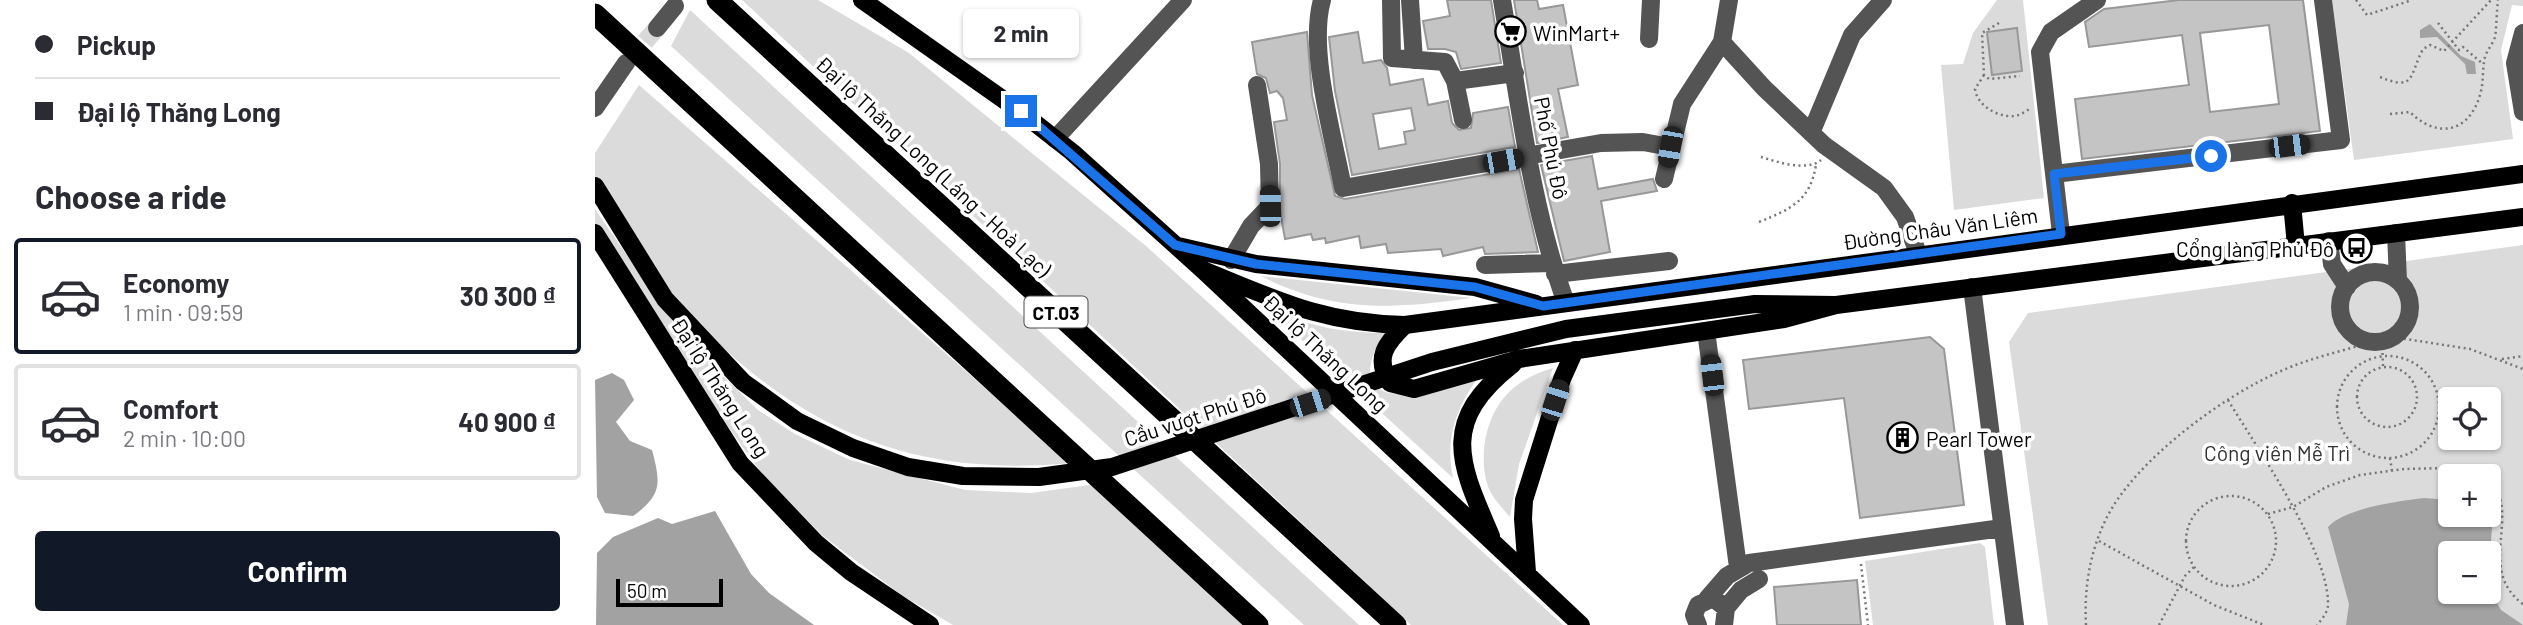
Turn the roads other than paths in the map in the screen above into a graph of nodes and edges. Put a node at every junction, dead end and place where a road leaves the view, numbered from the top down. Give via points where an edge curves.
1 (717, 0) edge
2 (1322, 0) edge
3 (1391, 0) edge
4 (1410, 0) edge
5 (1502, 0) edge
6 (1651, 0) edge
7 (1729, 0) edge
8 (1884, 0) edge
9 (2097, 0) edge
10 (2323, 0) edge
11 (864, 1) edge
12 (1176, 3) edge
13 (675, 6) dead end
14 (595, 14) edge
15 (657, 28) tunnel mouth
16 (2523, 33) edge
17 (1649, 39) dead end
18 (1722, 42) junction
19 (1414, 60) junction
20 (626, 63) tunnel mouth
21 (1515, 72) junction
22 (1455, 81) junction
23 (1257, 85) dead end
24 (595, 108) edge
25 (2523, 113) edge
26 (1463, 120) dead end
27 (1811, 133) junction
28 (1055, 139) junction
29 (1670, 147) junction
30 (1529, 156) junction
31 (2054, 174) junction
32 (2523, 174) edge
33 (1664, 179) dead end
34 (595, 186) edge
35 (2292, 203) junction
36 (2523, 217) edge
37 (595, 233) edge
38 (2396, 233) junction
39 (2061, 234) junction
40 (2329, 241) junction
41 (1175, 245) junction
42 (2296, 246) junction
43 (1918, 254) junction
44 (1231, 260) junction
45 (1669, 261) dead end
46 (1485, 265) dead end
47 (1554, 268) junction
48 (1203, 270) junction
49 (2398, 281) junction
50 (1972, 287) junction
51 (2347, 287) junction
52 (1566, 303) junction
53 (1836, 305) junction
54 (1543, 306) junction
55 (1405, 325) junction
56 (1706, 331) junction
57 (1575, 350) junction
58 (1519, 359) junction
59 (2002, 528) junction
60 (1494, 542) junction
61 (1738, 567) junction
62 (1527, 572) junction
63 (1759, 579) dead end
64 (1707, 598) junction
65 (1725, 616) edge
66 (1692, 622) edge
67 (930, 625) edge
68 (1258, 625) edge
69 (1396, 625) edge
70 (1581, 625) edge
71 (2015, 625) edge

1 - 69 highway, Đại lộ Thăng Long (Láng - Hoà Lạc) / CT.03
2 - 30 street via 1317,45 1343,188
3 - 19 street via 1392,58
4 - 19 street
5 - 21 street, Phố Phú Đô
6 - 17 street
7 - 18 street
8 - 27 street via 1852,35
9 - 31 street via 2066,19 2040,52
10 - 31 street via 2341,140
11 - 28 main road, Đại lộ Thăng Long
12 - 28 street
13 - 15 street
14 - 68 highway
16 - 25 street via 2515,63
18 - 27 street
18 - 29 street via 1682,104
19 - 22 street via 1445,62
20 - 24 street
21 - 22 street
21 - 30 street, Phố Phú Đô
22 - 26 street
23 - 44 street via 1270,206 1251,226
27 - 43 street via 1884,188 1905,217
28 - 41 main road, Đại lộ Thăng Long
29 - 30 street via 1626,142
29 - 33 street
30 - 47 street, Phố Phú Đô
31 - 39 street
32 - 35 main road, Đường Châu Văn Liêm
34 - 53 main road, Cầu vượt Phú Đô via 665,299 721,362 797,421 853,448 908,467 963,476 1073,475 1125,463 1473,350 1566,329 1755,304
35 - 39 main road, Đường Châu Văn Liêm
35 - 42 main road
36 - 38 main road
37 - 67 main road, Đại lộ Thăng Long via 740,463 816,543
38 - 40 main road
38 - 49 street
39 - 43 main road, Đường Châu Văn Liêm
40 - 42 main road
40 - 51 street via 2332,264
41 - 44 main road
41 - 48 main road, Đại lộ Thăng Long
42 - 50 main road
43 - 52 main road, Đường Châu Văn Liêm
44 - 54 main road via 1475,287
45 - 47 street
46 - 47 street
47 - 52 street, Phố Phú Đô
48 - 55 main road, Đường Châu Văn Liêm via 1323,317
48 - 60 main road, Đại lộ Thăng Long
49 - 51 street via 2374,272
49 - 51 street via 2409,297 2410,309 2402,330 2383,344 2359,338 2344,322 2341,299
50 - 53 main road
50 - 59 street
52 - 54 main road, Đường Châu Văn Liêm
53 - 56 main road via 1784,319
54 - 55 main road, Đường Châu Văn Liêm
55 - 58 main road via 1384,346 1381,359 1390,383 1400,388
56 - 57 main road
56 - 61 street
57 - 58 main road
57 - 62 main road via 1524,500
58 - 60 main road via 1477,398 1463,438 1465,476
59 - 61 street
59 - 71 street
60 - 62 main road, Đại lộ Thăng Long
61 - 64 street
62 - 70 main road, Đại lộ Thăng Long
63 - 65 street via 1741,590
64 - 65 street via 1719,600
64 - 66 street via 1698,605

